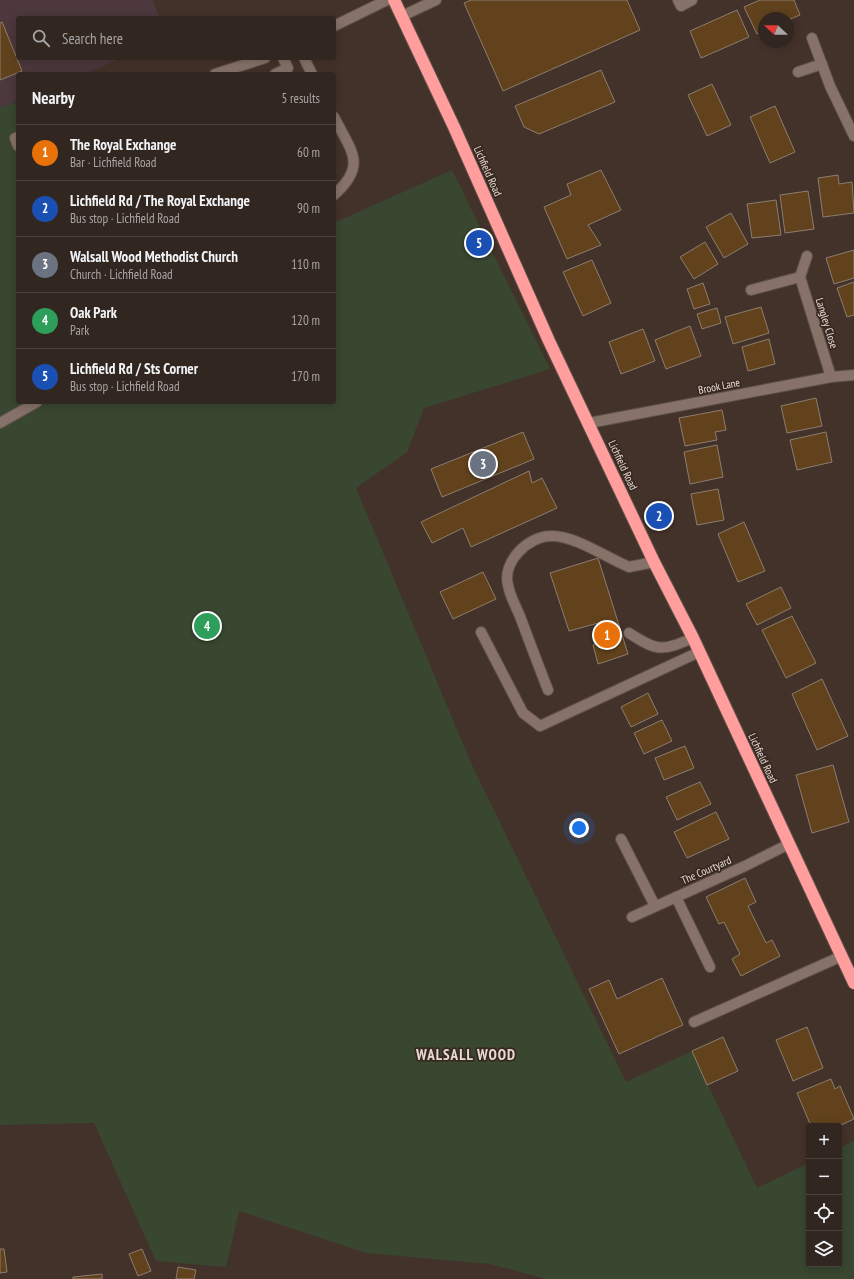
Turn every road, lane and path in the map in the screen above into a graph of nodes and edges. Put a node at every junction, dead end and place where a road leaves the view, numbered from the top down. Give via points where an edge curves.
1 (387, 0) edge
2 (394, 0) edge
3 (436, 0) edge
4 (678, 0) edge
5 (692, 0) edge
6 (402, 16) junction
7 (336, 25) edge
8 (812, 38) dead end
9 (259, 60) edge
10 (284, 60) edge
11 (305, 60) edge
12 (822, 64) junction
13 (221, 72) edge
14 (279, 72) edge
15 (311, 72) edge
16 (798, 72) dead end
17 (336, 121) edge
18 (854, 136) edge
19 (336, 193) edge
20 (807, 256) dead end
21 (800, 277) junction
22 (751, 290) dead end
23 (854, 375) edge
24 (831, 377) junction
25 (33, 404) edge
26 (0, 423) edge
27 (589, 423) junction
28 (654, 562) junction
29 (481, 632) dead end
30 (629, 633) dead end
31 (693, 638) junction
32 (699, 652) junction
33 (548, 690) dead end
34 (620, 839) dead end
35 (789, 844) junction
36 (676, 897) junction
37 (654, 906) junction
38 (632, 917) dead end
39 (842, 956) junction
40 (710, 967) dead end
41 (854, 983) edge
42 (694, 1022) dead end

1 - 7 street
2 - 6 highway, Lichfield Road
3 - 6 street
4 - 5 street via 681,6
6 - 27 highway, Lichfield Road via 549,341
8 - 12 street
9 - 13 street
10 - 14 street via 288,68
11 - 15 street
12 - 16 street
12 - 18 street
17 - 19 street via 355,158 344,186
20 - 21 street
21 - 22 street
21 - 24 street, Langley Close
23 - 24 street, Brook Lane
24 - 27 street, Brook Lane
25 - 26 street
27 - 28 highway, Lichfield Road
28 - 31 highway, Lichfield Road
28 - 33 street via 629,567 564,538 550,536 524,547 510,563 507,584
29 - 32 street via 523,713 540,726
30 - 31 street via 656,648 668,648
31 - 32 highway, Lichfield Road
32 - 35 highway, Lichfield Road
34 - 37 street
35 - 36 street, The Courtyard
35 - 39 highway, Lichfield Road
36 - 37 street, The Courtyard
36 - 40 street
37 - 38 street, The Courtyard
39 - 41 highway, Lichfield Road
39 - 42 street

